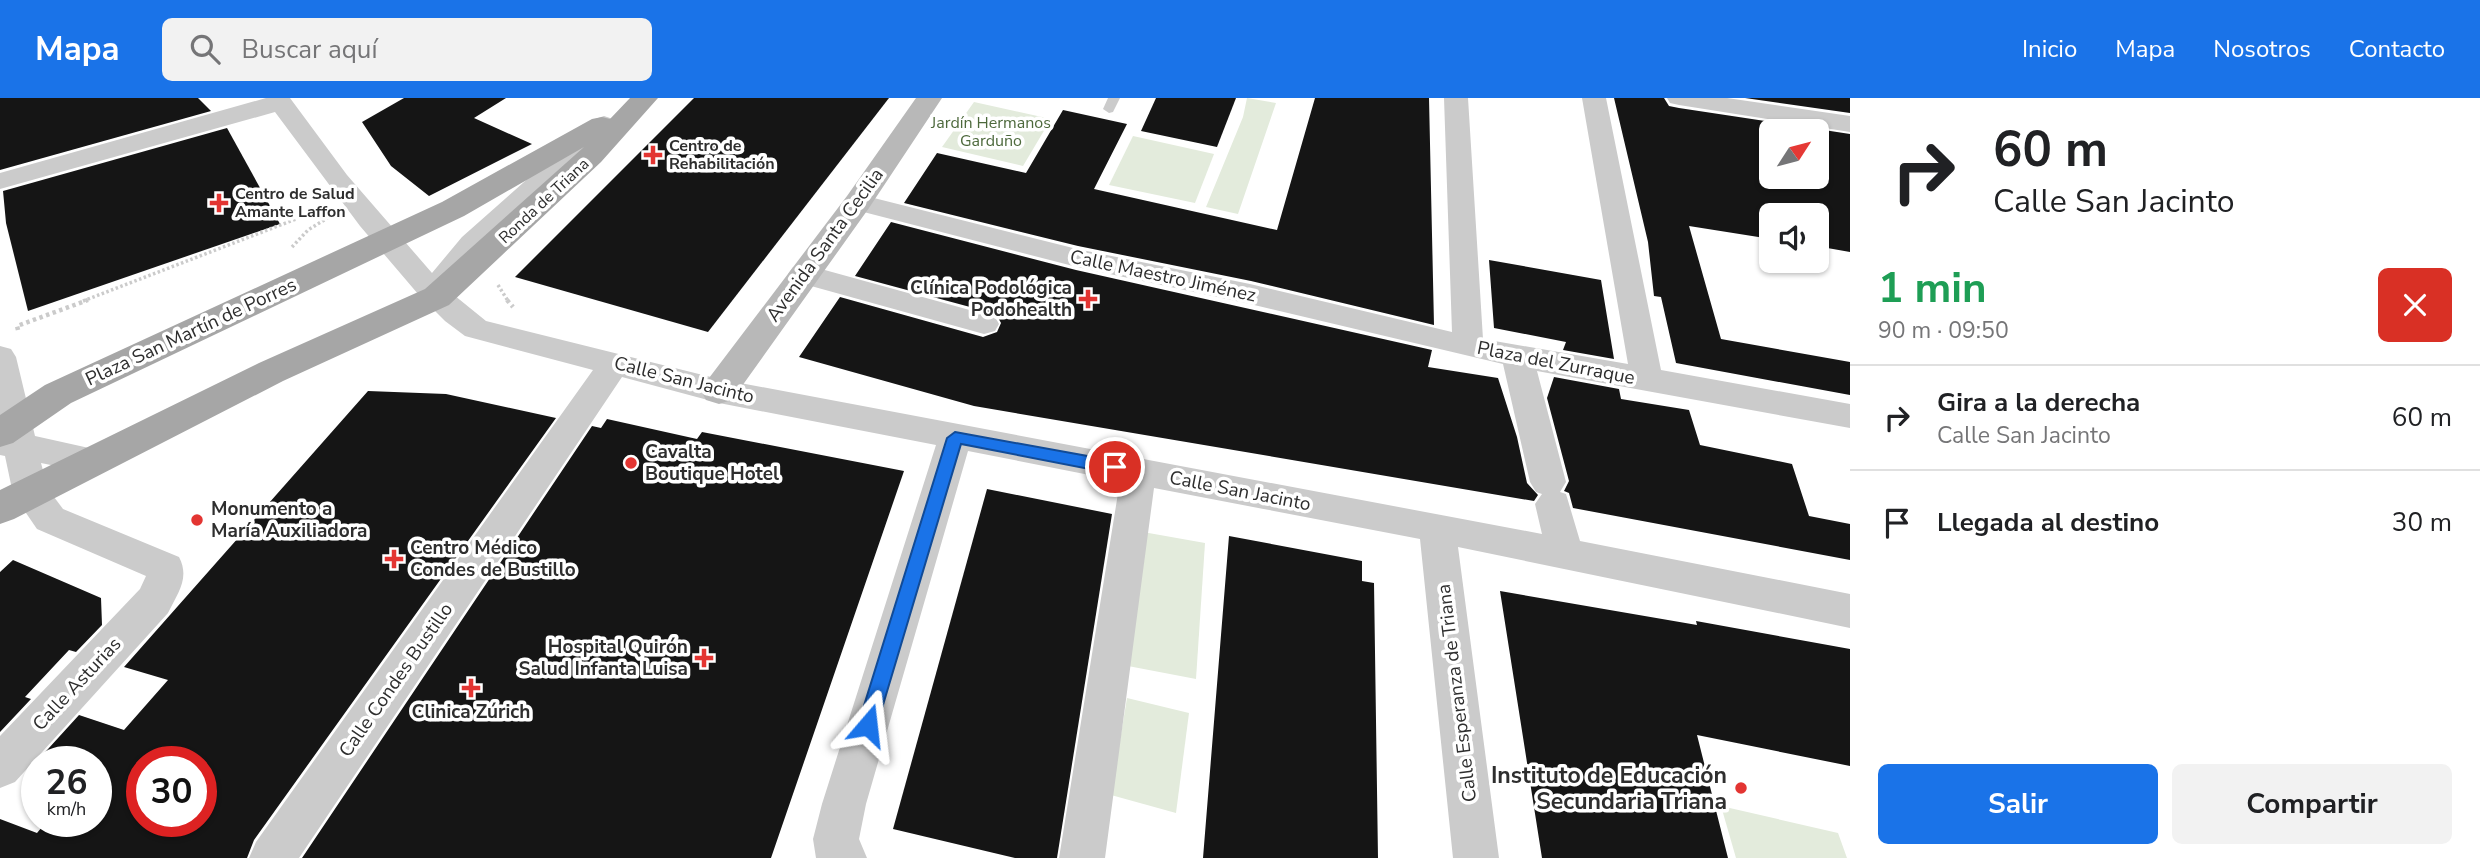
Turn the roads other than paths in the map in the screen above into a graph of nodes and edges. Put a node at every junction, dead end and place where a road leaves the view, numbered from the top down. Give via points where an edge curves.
1 (643, 98) edge
2 (929, 98) edge
3 (1456, 98) edge
4 (1594, 98) edge
5 (1679, 98) edge
6 (280, 100) edge
7 (604, 124) junction
8 (1850, 124) edge
9 (0, 181) edge
10 (858, 202) junction
11 (387, 241) junction
12 (803, 274) junction
13 (435, 294) junction
14 (985, 324) dead end
15 (1468, 347) junction
16 (10, 348) edge
17 (1517, 356) junction
18 (614, 364) junction
19 (1647, 381) junction
20 (719, 391) junction
21 (1850, 416) edge
22 (9, 435) edge
23 (955, 438) junction
24 (95, 461) junction
25 (1139, 472) junction
26 (15, 501) edge
27 (1437, 528) junction
28 (1565, 554) junction
29 (1850, 611) edge
30 (0, 767) edge
31 (272, 858) edge
32 (844, 858) edge
33 (1082, 858) edge
34 (1476, 858) edge

1 - 7 main road, Ronda de Triana
1 - 13 main road, Ronda de Triana via 592,156
2 - 10 street, Avenida Santa Cecilia
3 - 15 street, Plaza del Zurraque
4 - 19 street, Plaza del Zurraque
5 - 8 street
6 - 9 street
6 - 11 street, Calle San Jacinto
7 - 11 main road, Ronda de Triana via 499,186
7 - 13 street, Ronda de Triana via 472,243 444,275
10 - 12 street, Avenida Santa Cecilia
10 - 15 street, Calle Maestro Jiménez via 1077,258 1252,287
11 - 13 street, Calle San Jacinto
11 - 22 main road, Plaza San Martín de Porres via 89,379
12 - 14 street
12 - 20 street, Avenida Santa Cecilia
13 - 18 street, Calle San Jacinto via 475,328
13 - 24 main road
15 - 17 street, Plaza del Zurraque
16 - 22 street
17 - 19 street, Plaza del Zurraque
17 - 28 street
18 - 20 street, Calle San Jacinto
18 - 31 street, Calle Condes Bustillo
19 - 21 street
20 - 23 street, Calle San Jacinto
22 - 24 street
22 - 26 street
23 - 25 street, Calle San Jacinto
23 - 32 street via 844,804 836,852
24 - 26 main road
25 - 27 street, Calle San Jacinto
25 - 33 street
26 - 30 street, Calle Asturias via 166,568 165,582 154,601
27 - 28 street, Calle San Jacinto
27 - 34 street, Calle Esperanza de Triana
28 - 29 street, Calle San Jacinto

